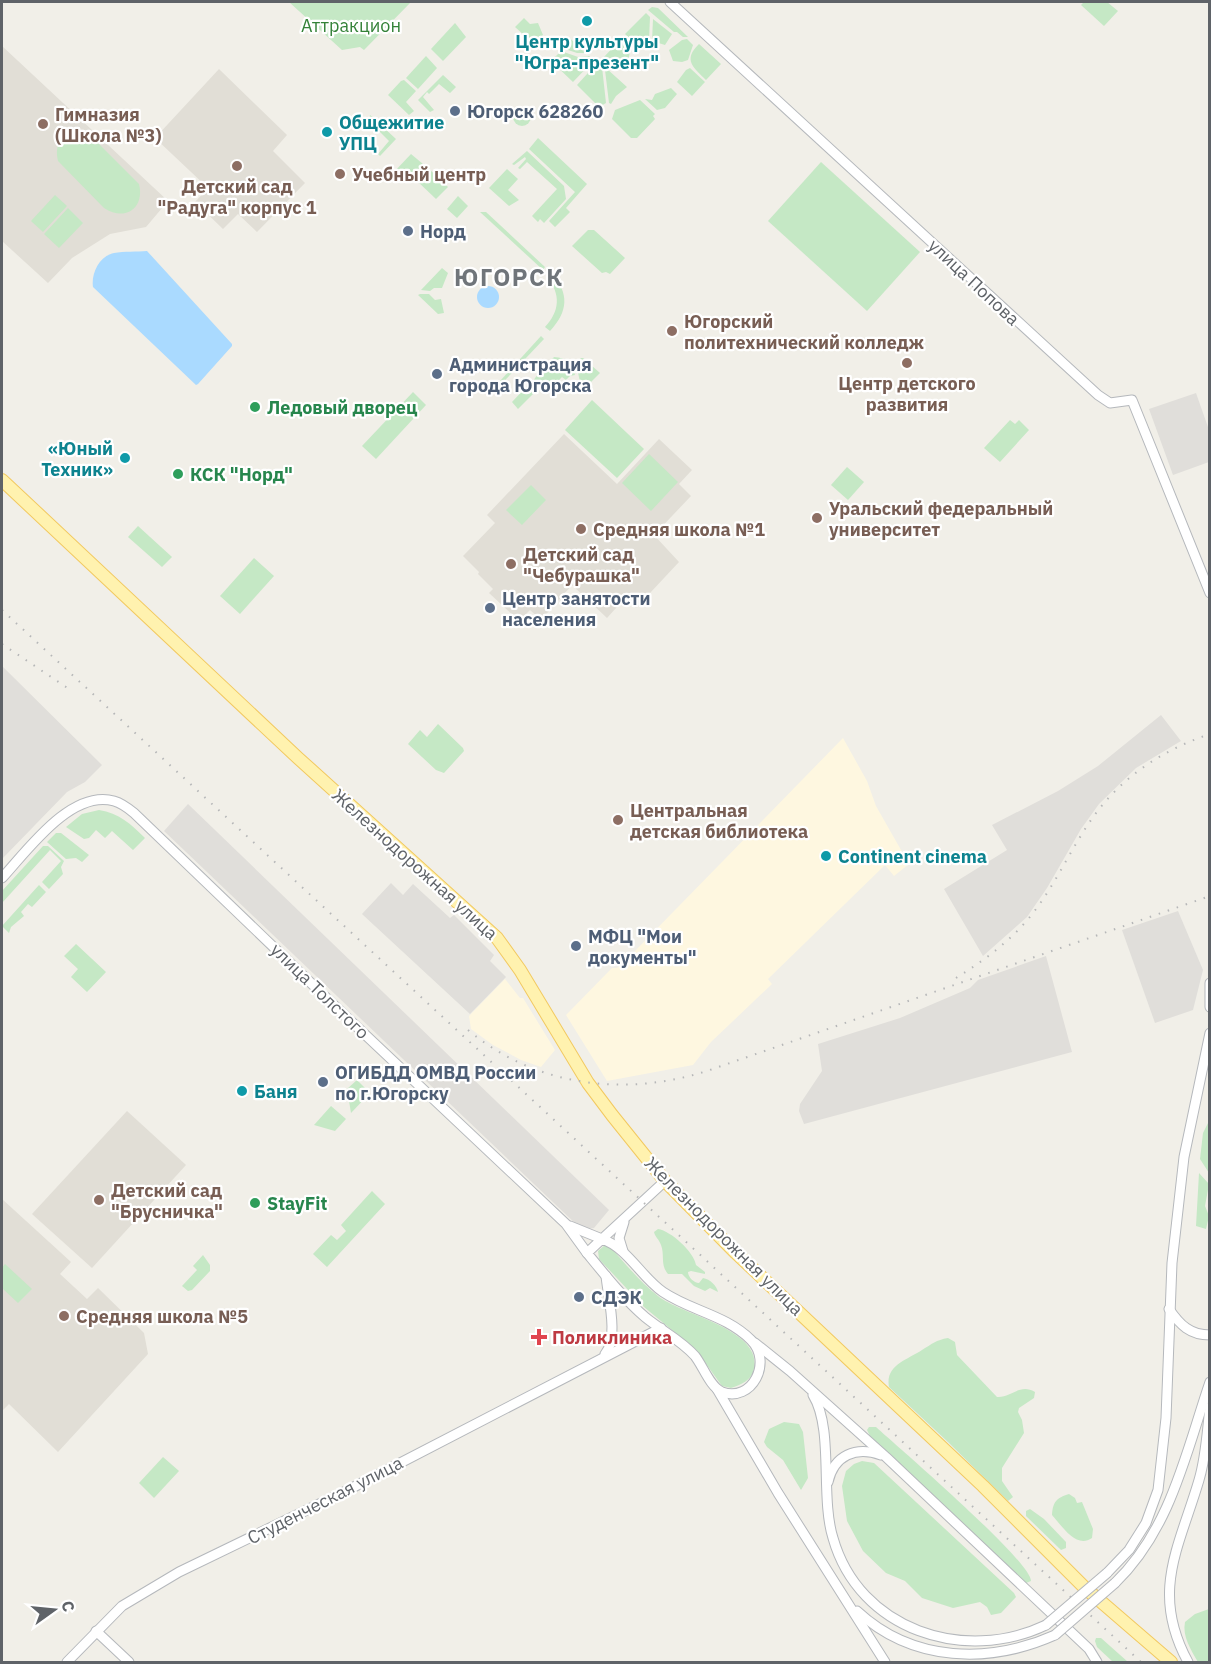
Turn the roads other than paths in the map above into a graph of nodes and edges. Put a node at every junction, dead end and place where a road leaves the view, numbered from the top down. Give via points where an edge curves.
1 (670, 2) edge
2 (2, 480) edge
3 (1209, 593) edge
4 (2, 878) edge
5 (1209, 983) edge
6 (1209, 1007) edge
7 (1209, 1033) edge
8 (665, 1180) junction
9 (628, 1215) junction
10 (566, 1224) junction
11 (602, 1239) junction
12 (587, 1253) junction
13 (625, 1255) junction
14 (606, 1276) junction
15 (1169, 1309) junction
16 (662, 1328) junction
17 (1209, 1335) edge
18 (752, 1340) junction
19 (598, 1360) junction
20 (1209, 1382) edge
21 (806, 1386) junction
22 (717, 1389) junction
23 (1209, 1407) edge
24 (886, 1457) junction
25 (826, 1500) junction
26 (842, 1594) junction
27 (96, 1631) junction
28 (943, 1658) junction
29 (932, 1661) edge
30 (68, 1662) edge
31 (129, 1662) edge
32 (885, 1662) edge
33 (1097, 1662) edge
34 (1171, 1662) edge
35 (1188, 1662) edge

1 - 3 street, улица Попова via 1098,395 1110,403 1132,399
2 - 8 main road, Железнодорожная улица via 298,758 497,938 593,1090
4 - 10 street, улица Толстого via 61,817 97,800 116,801 134,813
5 - 6 street
7 - 15 street via 1184,1157
8 - 9 street
8 - 34 main road, Железнодорожная улица via 1084,1587
9 - 11 street
9 - 13 street via 620,1232
10 - 11 street
10 - 12 street
11 - 12 street
11 - 13 street
12 - 14 street
13 - 18 street via 659,1290 720,1318
14 - 16 street via 646,1318
14 - 19 street via 613,1335 609,1349
15 - 17 street via 1186,1329
15 - 25 street, bridge via 1166,1418 1158,1490 1146,1522 1107,1573 1046,1625 1015,1642 981,1648 935,1643 907,1631 877,1609 849,1575 833,1539
16 - 19 street, Студенческая улица
16 - 22 street via 688,1348
18 - 21 street
18 - 22 street via 761,1361 757,1378 737,1392
19 - 27 street, Студенческая улица via 348,1490 179,1572 122,1606
20 - 28 street, bridge via 1162,1519 1137,1558 1115,1582 1037,1646 1002,1658
21 - 24 street
21 - 25 street via 816,1398 823,1421
22 - 26 street
23 - 35 street via 1205,1453 1170,1581 1173,1624
24 - 25 street via 868,1451 845,1455 833,1468
24 - 33 street via 1089,1649
26 - 28 street via 884,1634 910,1648
26 - 32 street
27 - 30 street, Студенческая улица
27 - 31 street
28 - 29 street

